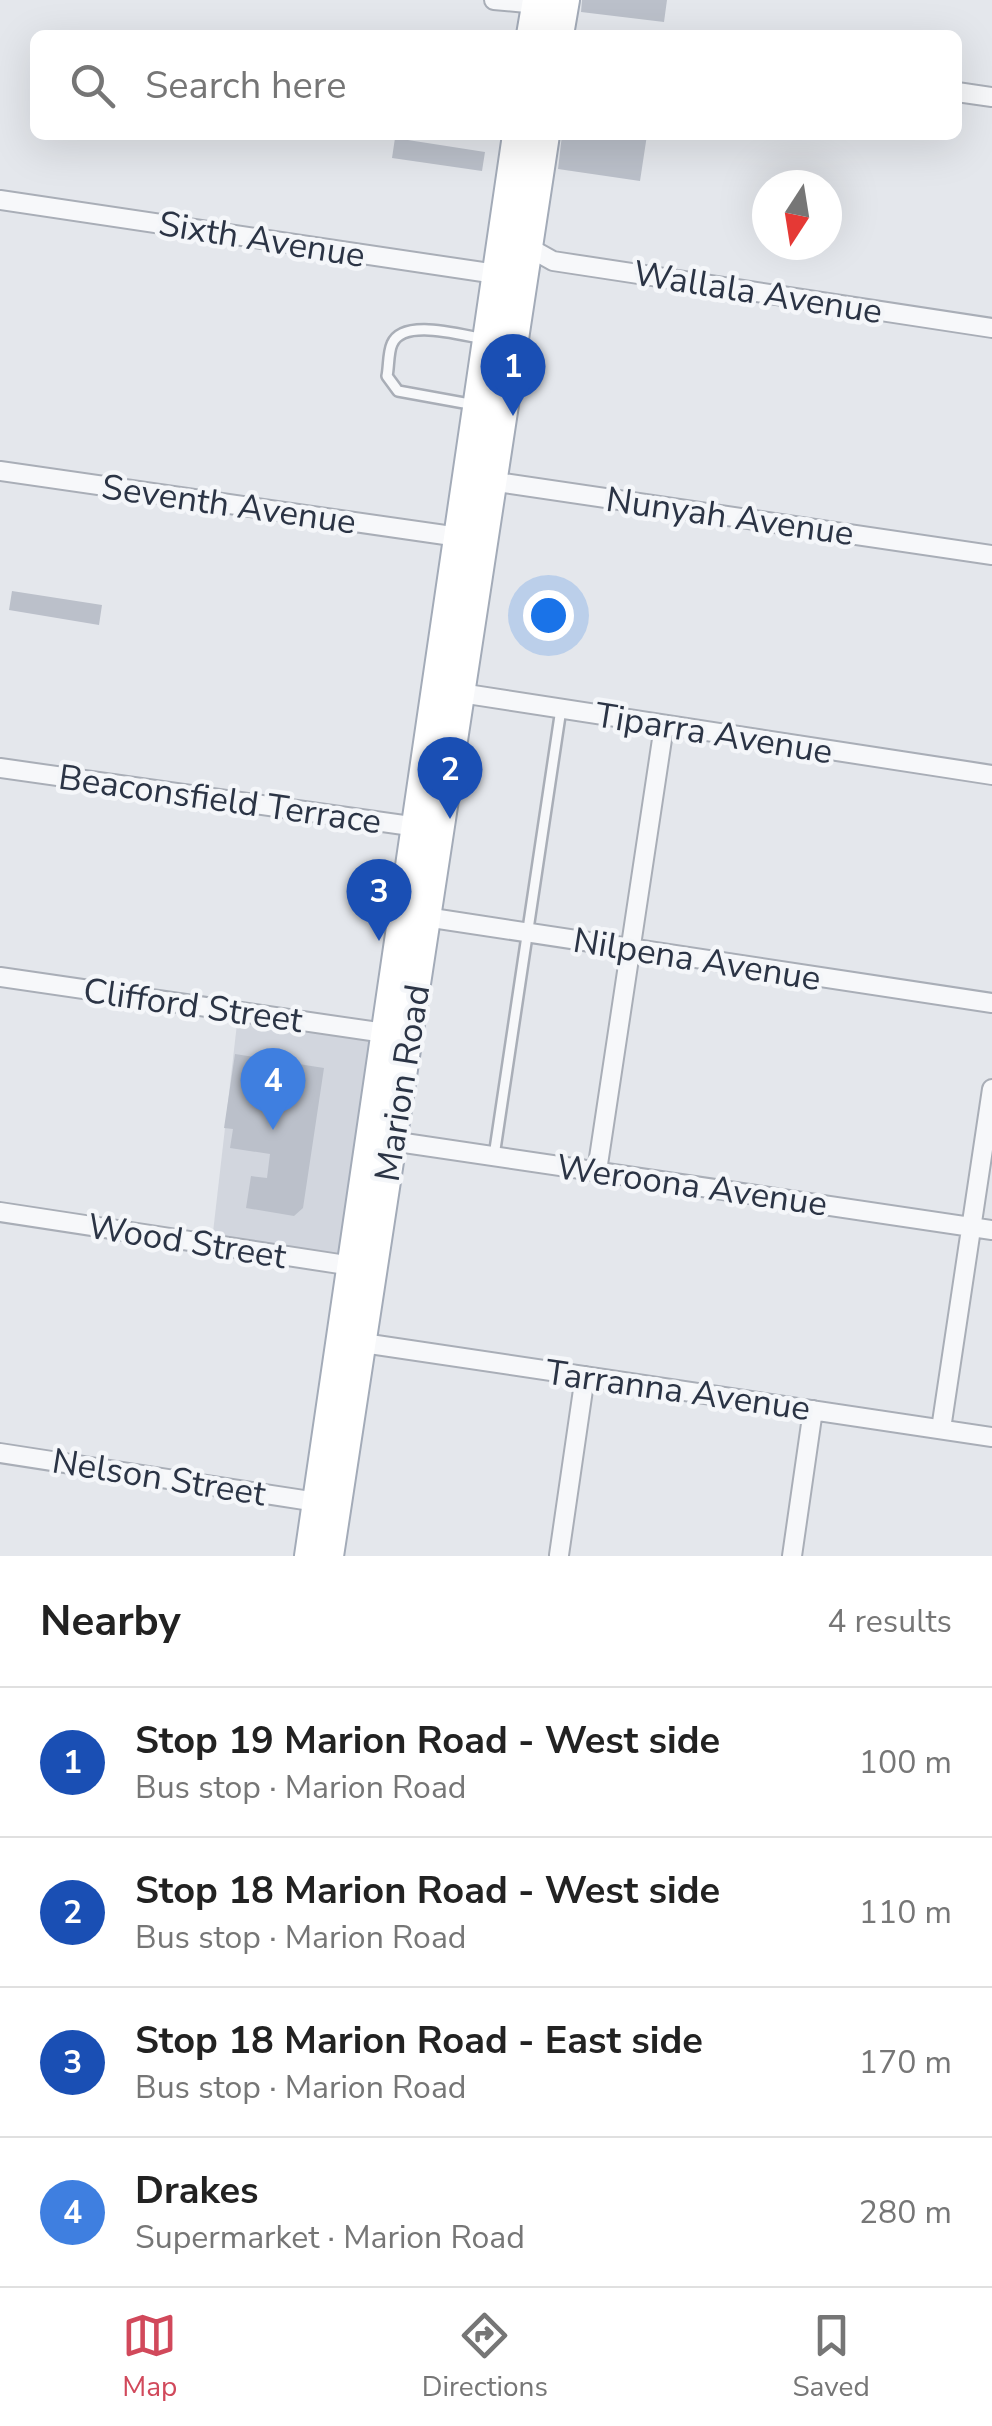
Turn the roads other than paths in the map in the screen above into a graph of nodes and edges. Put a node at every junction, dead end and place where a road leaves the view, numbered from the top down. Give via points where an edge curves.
1 (962, 93) edge
2 (992, 97) edge
3 (517, 140) edge
4 (544, 140) edge
5 (0, 200) edge
6 (540, 254) junction
7 (510, 276) junction
8 (992, 328) edge
9 (488, 340) junction
10 (478, 406) junction
11 (0, 471) edge
12 (480, 479) junction
13 (459, 537) junction
14 (992, 555) edge
15 (448, 691) junction
16 (561, 709) junction
17 (664, 726) junction
18 (0, 768) edge
19 (992, 775) edge
20 (428, 829) junction
21 (415, 915) junction
22 (526, 933) junction
23 (630, 949) junction
24 (0, 977) edge
25 (992, 1002) edge
26 (385, 1032) junction
27 (404, 1060) junction
28 (992, 1090) edge
29 (392, 1141) junction
30 (494, 1156) junction
31 (597, 1171) junction
32 (0, 1212) edge
33 (972, 1226) junction
34 (992, 1230) edge
35 (363, 1267) junction
36 (364, 1343) junction
37 (585, 1376) junction
38 (814, 1410) junction
39 (941, 1430) junction
40 (992, 1438) edge
41 (0, 1453) edge
42 (317, 1502) junction
43 (309, 1556) edge
44 (329, 1556) edge
45 (559, 1556) edge
46 (792, 1556) edge

1 - 2 street
3 - 7 main road, Marion Road
4 - 6 main road, Marion Road
5 - 7 street, Sixth Avenue
6 - 7 main road, Marion Road
6 - 8 street, Wallala Avenue
7 - 9 main road, Marion Road
7 - 12 main road, Marion Road
9 - 10 main road, Marion Road
9 - 10 lane via 417,328 392,343 387,376 398,391
10 - 12 main road, Marion Road
11 - 13 street, Seventh Avenue
12 - 13 main road, Marion Road
12 - 14 street, Nunyah Avenue
12 - 15 main road, Marion Road
13 - 15 main road, Marion Road
15 - 16 street, Tiparra Avenue
15 - 20 main road, Marion Road
16 - 17 street, Tiparra Avenue
16 - 22 lane
17 - 19 street, Tiparra Avenue
17 - 23 street
18 - 20 street, Beaconsfield Terrace
20 - 21 main road, Marion Road
21 - 22 street, Nilpena Avenue
21 - 26 main road, Marion Road
21 - 27 main road, Marion Road
22 - 23 street, Nilpena Avenue
22 - 30 lane
23 - 25 street, Nilpena Avenue
23 - 31 street
24 - 26 street, Clifford Street
26 - 27 main road
26 - 35 main road, Marion Road
27 - 29 main road, Marion Road
28 - 33 street
29 - 30 street, Weroona Avenue
29 - 35 main road, Marion Road
30 - 31 street, Weroona Avenue
31 - 33 street, Weroona Avenue
32 - 35 street, Wood Street
33 - 34 street, Weroona Avenue
33 - 39 street
35 - 36 main road, Marion Road
35 - 42 main road, Marion Road
36 - 37 street, Tarranna Avenue
36 - 44 main road, Marion Road
37 - 38 street, Tarranna Avenue
37 - 45 street
38 - 39 street, Tarranna Avenue
38 - 46 street
39 - 40 street, Tarranna Avenue
41 - 42 street, Nelson Street
42 - 43 main road, Marion Road

